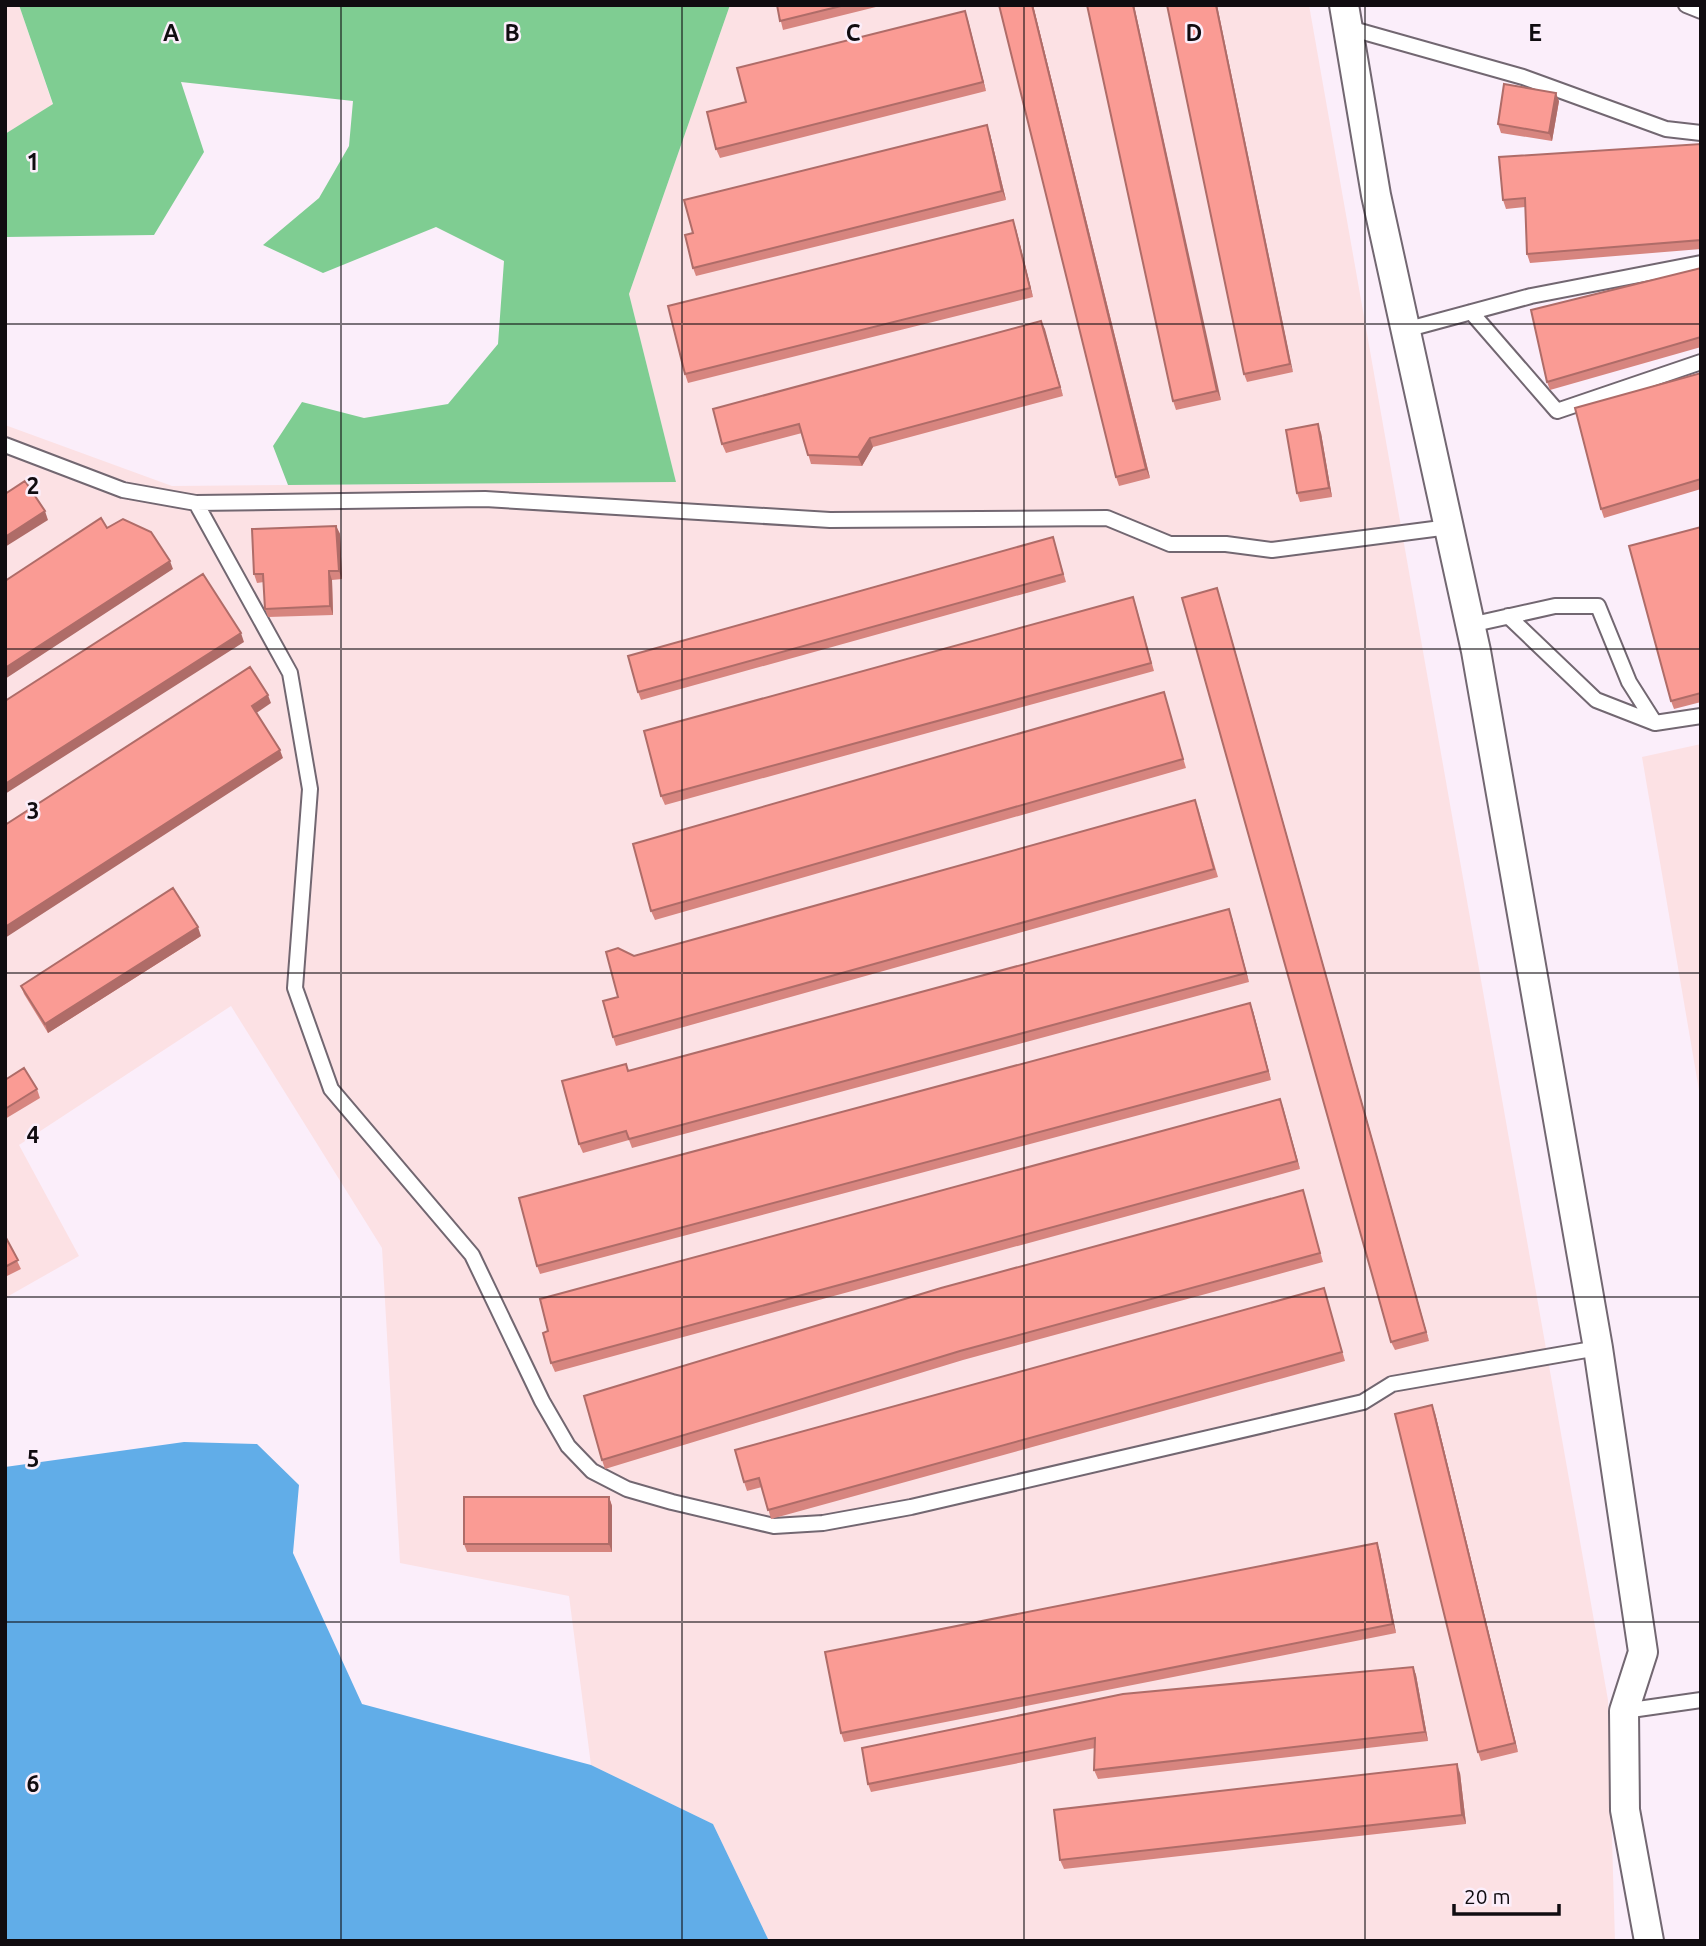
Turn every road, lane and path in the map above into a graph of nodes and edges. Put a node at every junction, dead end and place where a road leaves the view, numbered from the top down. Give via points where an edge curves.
1 (1686, 5) edge
2 (1701, 12) edge
3 (1346, 17) edge
4 (1701, 133) edge
5 (1701, 263) edge
6 (1471, 312) junction
7 (1405, 330) junction
8 (1701, 362) edge
9 (5, 445) edge
10 (197, 503) junction
11 (1449, 527) junction
12 (1508, 616) junction
13 (1469, 625) junction
14 (1701, 716) edge
15 (1655, 723) junction
16 (1598, 1348) junction
17 (1701, 1700) edge
18 (1624, 1710) junction
19 (1649, 1941) edge

1 - 2 lane
3 - 4 lane via 1666,129
3 - 7 street
5 - 6 lane
6 - 7 lane
6 - 8 lane via 1557,411
7 - 11 street
9 - 10 lane via 123,490
10 - 11 lane via 485,499 830,520 1107,518 1170,544 1272,550
10 - 16 lane via 290,673 310,789 295,988 331,1089 472,1255 542,1401 568,1446 592,1471 627,1489 774,1526 823,1523 924,1504 1363,1402 1392,1384
11 - 13 street
12 - 13 lane
12 - 15 lane via 1596,701
12 - 15 lane via 1555,606 1598,606 1629,682
13 - 16 street
14 - 15 lane
16 - 18 street via 1643,1652
17 - 18 lane
18 - 19 street via 1625,1810

